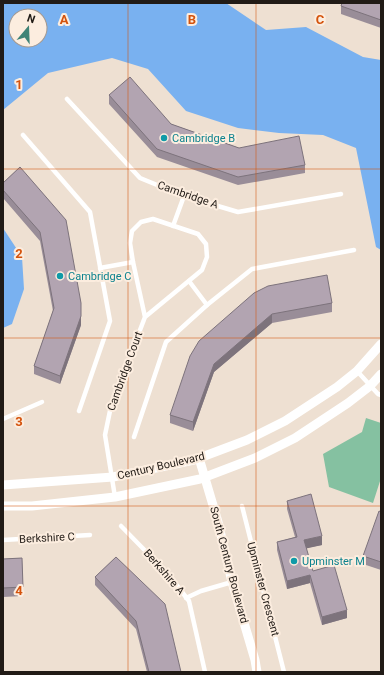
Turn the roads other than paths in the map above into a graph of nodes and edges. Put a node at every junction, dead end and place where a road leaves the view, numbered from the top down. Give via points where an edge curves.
1 (67, 99) dead end
2 (23, 135) dead end
3 (341, 194) dead end
4 (184, 196) junction
5 (173, 226) junction
6 (354, 250) dead end
7 (133, 262) junction
8 (100, 268) junction
9 (189, 281) junction
10 (207, 305) junction
11 (145, 317) junction
12 (381, 344) edge
13 (357, 371) junction
14 (381, 374) edge
15 (370, 386) junction
16 (381, 395) edge
17 (42, 402) dead end
18 (79, 411) dead end
19 (3, 419) edge
20 (134, 437) dead end
21 (199, 458) junction
22 (113, 477) junction
23 (205, 477) junction
24 (3, 485) edge
25 (115, 497) junction
26 (3, 506) edge
27 (242, 506) dead end
28 (121, 526) dead end
29 (90, 535) dead end
30 (3, 540) edge
31 (232, 582) junction
32 (186, 598) junction
33 (205, 672) edge
34 (257, 672) edge
35 (284, 672) edge

1 - 4 lane, Cambridge A via 140,178
2 - 8 lane via 90,212
3 - 4 lane, Cambridge A via 238,212
4 - 5 lane
5 - 7 lane, Cambridge Court via 153,219 140,222 132,231 130,243
5 - 9 lane, Cambridge Court via 198,234 206,244 207,257 202,270
6 - 10 lane via 252,268
7 - 8 lane
7 - 11 lane, Cambridge Court
8 - 18 lane via 110,321
9 - 10 lane
9 - 11 lane, Cambridge Court
10 - 20 lane via 166,342
11 - 22 lane, Cambridge Court via 111,406 105,435
12 - 13 street, Century Boulevard
13 - 15 lane
13 - 21 street, Century Boulevard via 285,421 247,440
14 - 15 street, Century Boulevard
15 - 16 lane
15 - 23 street, Century Boulevard via 295,438 255,458
17 - 19 lane
21 - 22 street, Century Boulevard
21 - 23 street, South Century Boulevard
22 - 24 street, Century Boulevard
22 - 25 lane, Cambridge Court
23 - 25 street, Century Boulevard
23 - 31 street, South Century Boulevard
25 - 26 street, Century Boulevard via 32,506
27 - 35 lane, Upminster Crescent
28 - 32 lane, Berkshire A via 168,574
29 - 30 lane, Berkshire C
31 - 32 lane
31 - 34 street, South Century Boulevard
32 - 33 lane, Berkshire A via 189,601

